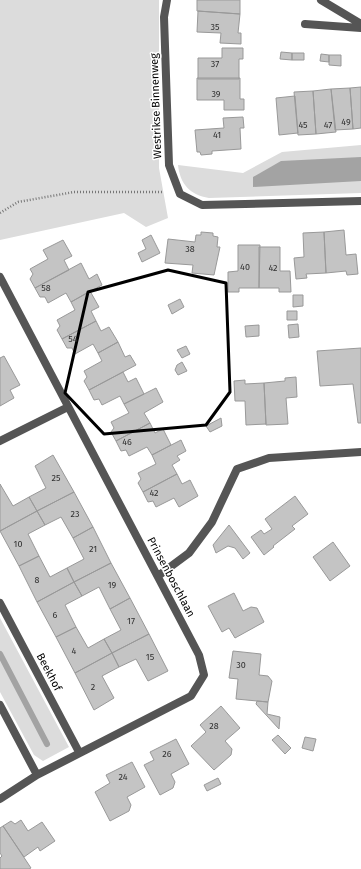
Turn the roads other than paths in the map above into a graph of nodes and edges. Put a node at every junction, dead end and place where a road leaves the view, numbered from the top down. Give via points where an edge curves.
1 (167, 0) edge
2 (321, 0) edge
3 (305, 24) dead end
4 (361, 24) edge
5 (361, 28) edge
6 (361, 201) edge
7 (0, 277) edge
8 (68, 407) junction
9 (0, 441) edge
10 (361, 452) edge
11 (158, 576) junction
12 (0, 603) edge
13 (0, 705) edge
14 (79, 752) junction
15 (37, 775) junction
16 (0, 799) edge

1 - 6 street, Westrikse Binnenweg via 164,16 169,165 179,192 202,205
2 - 4 street
3 - 5 street
7 - 8 street, Prinsenboschlaan
8 - 9 street
8 - 11 street, Prinsenboschlaan
10 - 11 street via 269,458 238,468 212,522 194,547
11 - 14 street, Prinsenboschlaan via 199,655 204,675 191,696
12 - 14 street, Beekhof
13 - 15 street
14 - 15 street, Prinsenboschlaan
15 - 16 street, Prinsenboschlaan

